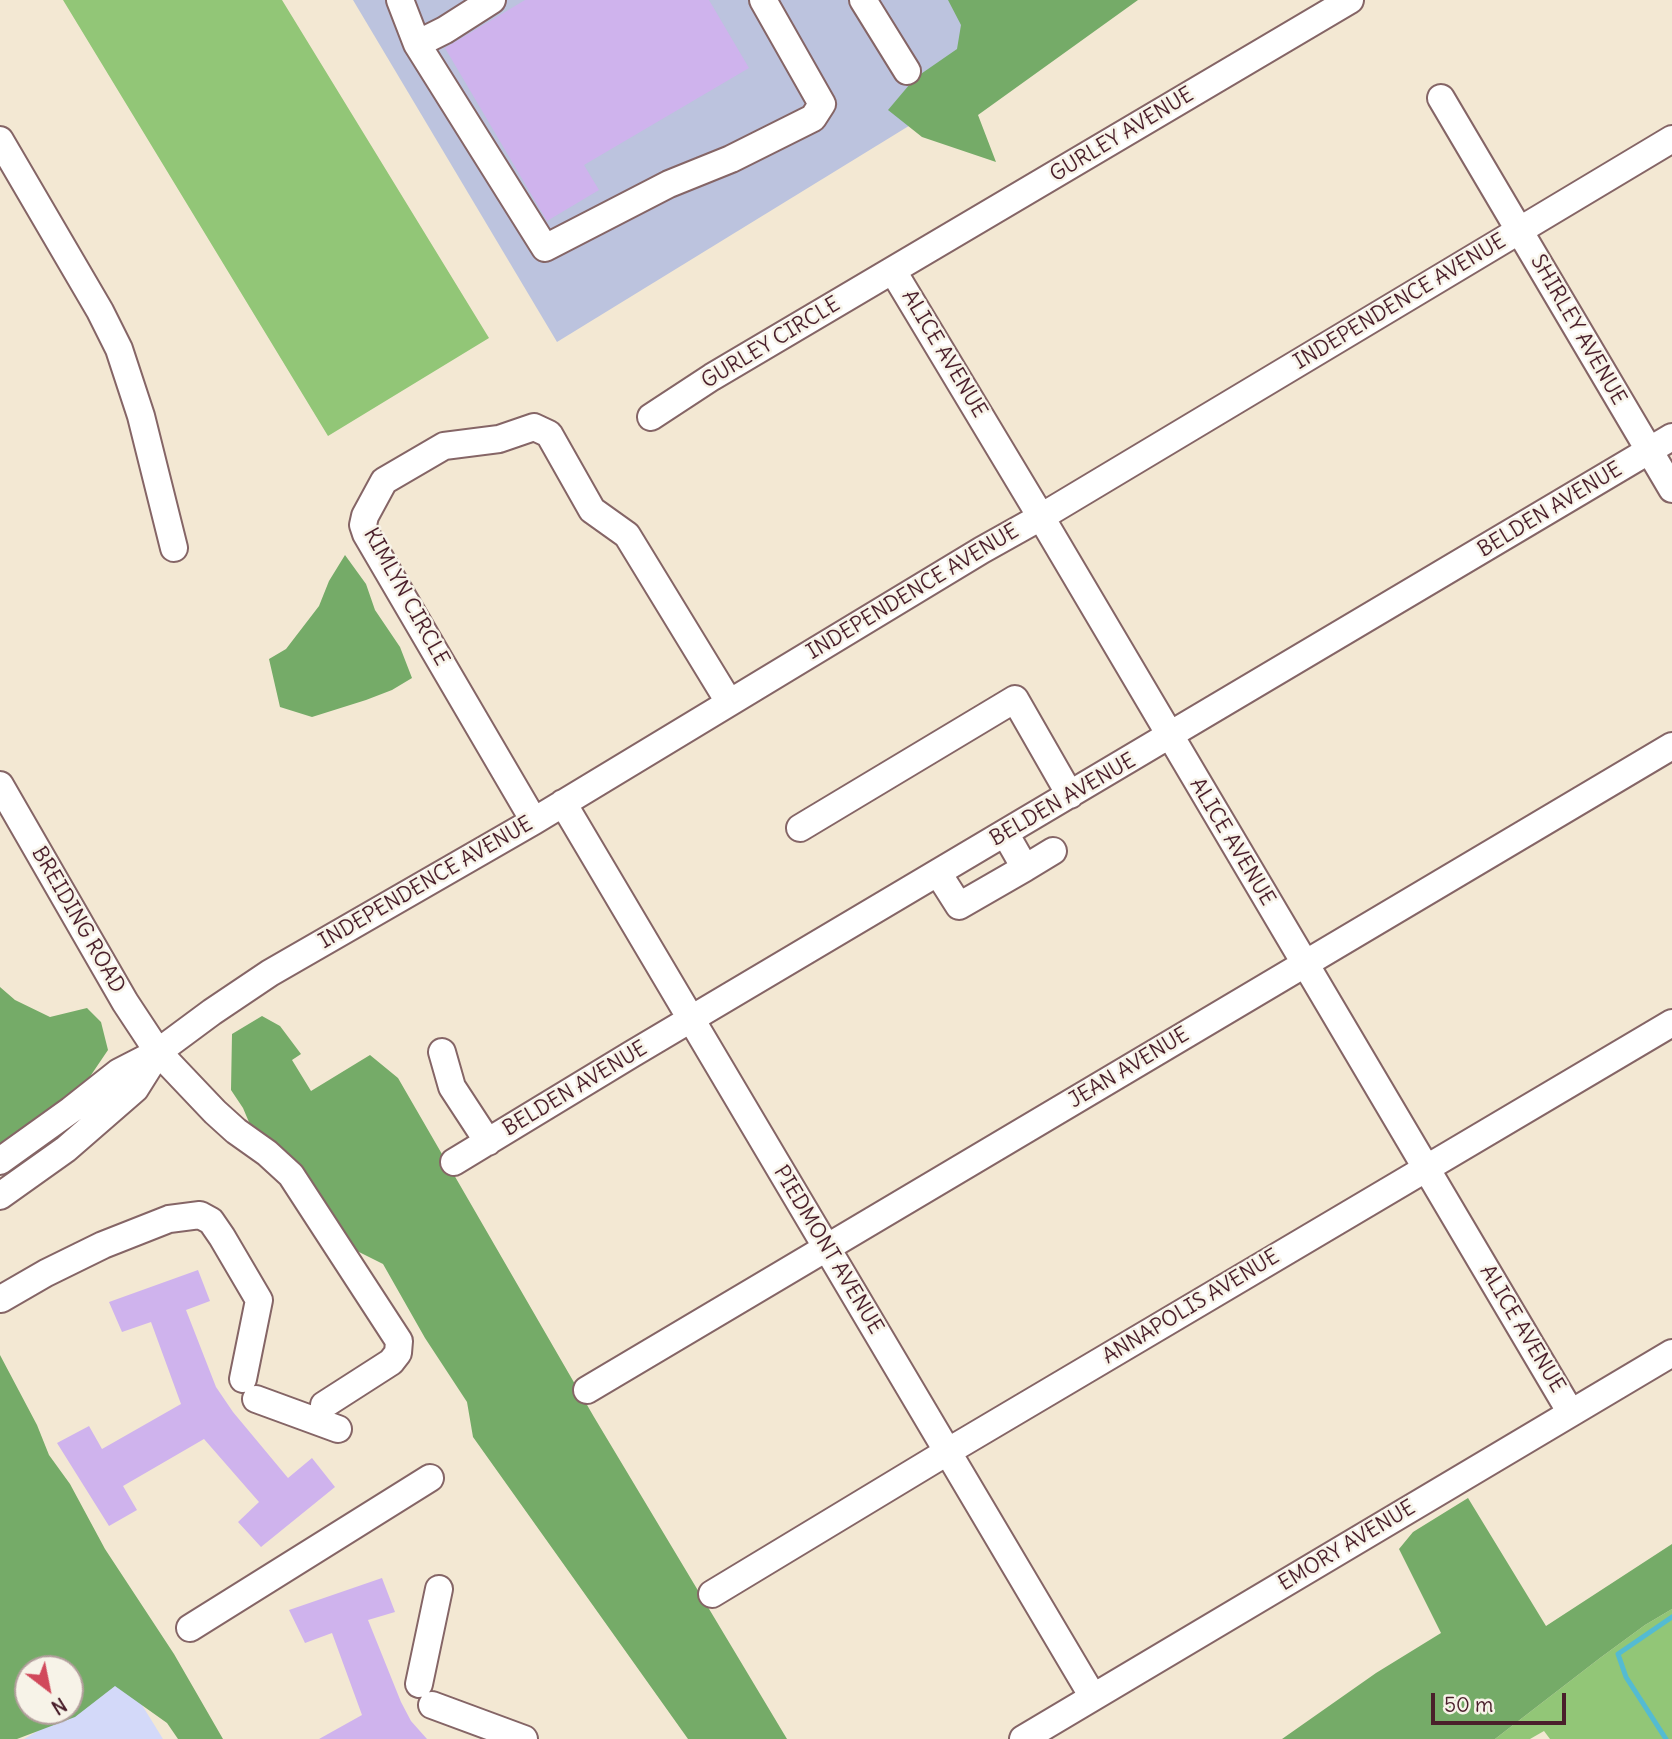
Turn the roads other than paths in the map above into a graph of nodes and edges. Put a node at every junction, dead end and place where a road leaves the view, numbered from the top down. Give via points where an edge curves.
1 (400, 0) edge
2 (492, 0) edge
3 (763, 0) edge
4 (863, 0) edge
5 (1350, 0) edge
6 (417, 44) junction
7 (907, 71) dead end
8 (1441, 98) dead end
9 (1672, 139) edge
10 (0, 140) edge
11 (1520, 230) junction
12 (893, 271) junction
13 (651, 417) dead end
14 (1672, 438) edge
15 (1648, 451) junction
16 (1672, 489) edge
17 (1041, 517) junction
18 (174, 548) dead end
19 (729, 702) junction
20 (1170, 737) junction
21 (1672, 746) edge
22 (1070, 795) junction
23 (4, 799) edge
24 (563, 803) junction
25 (534, 821) junction
26 (800, 828) dead end
27 (1005, 833) junction
28 (1053, 851) dead end
29 (1025, 868) junction
30 (938, 873) junction
31 (1305, 963) junction
32 (691, 1020) junction
33 (1672, 1023) edge
34 (158, 1052) junction
35 (442, 1052) dead end
36 (488, 1142) junction
37 (0, 1161) edge
38 (454, 1162) dead end
39 (1426, 1169) junction
40 (0, 1196) edge
41 (828, 1247) junction
42 (1, 1299) edge
43 (1672, 1353) edge
44 (587, 1390) dead end
45 (324, 1405) dead end
46 (1572, 1413) junction
47 (338, 1429) dead end
48 (947, 1452) junction
49 (430, 1478) dead end
50 (439, 1589) dead end
51 (712, 1594) dead end
52 (190, 1628) dead end
53 (1093, 1697) junction
54 (524, 1739) edge
55 (1023, 1739) edge

1 - 6 street
2 - 6 street
3 - 6 street via 822,104 813,118 545,248
4 - 7 street
5 - 12 street, GURLEY AVENUE
8 - 11 street, SHIRLEY AVENUE
9 - 11 street, INDEPENDENCE AVENUE
10 - 18 street via 119,349
11 - 15 street, SHIRLEY AVENUE
11 - 17 street, INDEPENDENCE AVENUE
12 - 13 street, GURLEY CIRCLE
12 - 17 street, ALICE AVENUE
14 - 15 street, BELDEN AVENUE
15 - 16 street, SHIRLEY AVENUE
15 - 20 street, BELDEN AVENUE
17 - 19 street, INDEPENDENCE AVENUE
17 - 20 street, ALICE AVENUE
19 - 24 street, INDEPENDENCE AVENUE
19 - 25 street, KIMLYN CIRCLE via 627,536 592,510 549,434 534,427 499,439 444,446 384,481 365,516 366,534
20 - 22 street, BELDEN AVENUE
20 - 31 street, ALICE AVENUE
21 - 31 street, JEAN AVENUE
22 - 26 street via 1015,699
22 - 27 street, BELDEN AVENUE
23 - 34 street, BREIDING ROAD
24 - 25 street, INDEPENDENCE AVENUE
24 - 32 street, PIEDMONT AVENUE
25 - 34 street, INDEPENDENCE AVENUE via 270,973
27 - 29 street
27 - 30 street, BELDEN AVENUE
28 - 29 street
29 - 30 street via 959,906
30 - 32 street, BELDEN AVENUE
31 - 39 street, ALICE AVENUE
31 - 41 street, JEAN AVENUE
32 - 36 street, BELDEN AVENUE
32 - 41 street, PIEDMONT AVENUE
33 - 39 street, ANNAPOLIS AVENUE
34 - 37 street, INDEPENDENCE AVENUE via 119,1072
34 - 40 street, INDEPENDENCE AVENUE via 135,1089 66,1150
34 - 45 street, BREIDING ROAD via 215,1112 292,1175 399,1341 391,1362
35 - 36 street via 452,1087
36 - 38 street, BELDEN AVENUE
39 - 46 street, ALICE AVENUE
39 - 48 street, ANNAPOLIS AVENUE
41 - 44 street, JEAN AVENUE
41 - 48 street, PIEDMONT AVENUE
42 - 47 street via 103,1245 169,1219 200,1215 211,1221 259,1300 249,1389
43 - 46 street, EMORY AVENUE
46 - 53 street, EMORY AVENUE
48 - 51 street, ANNAPOLIS AVENUE
48 - 53 street, PIEDMONT AVENUE
49 - 52 street
50 - 54 street via 425,1695
53 - 55 street, EMORY AVENUE

